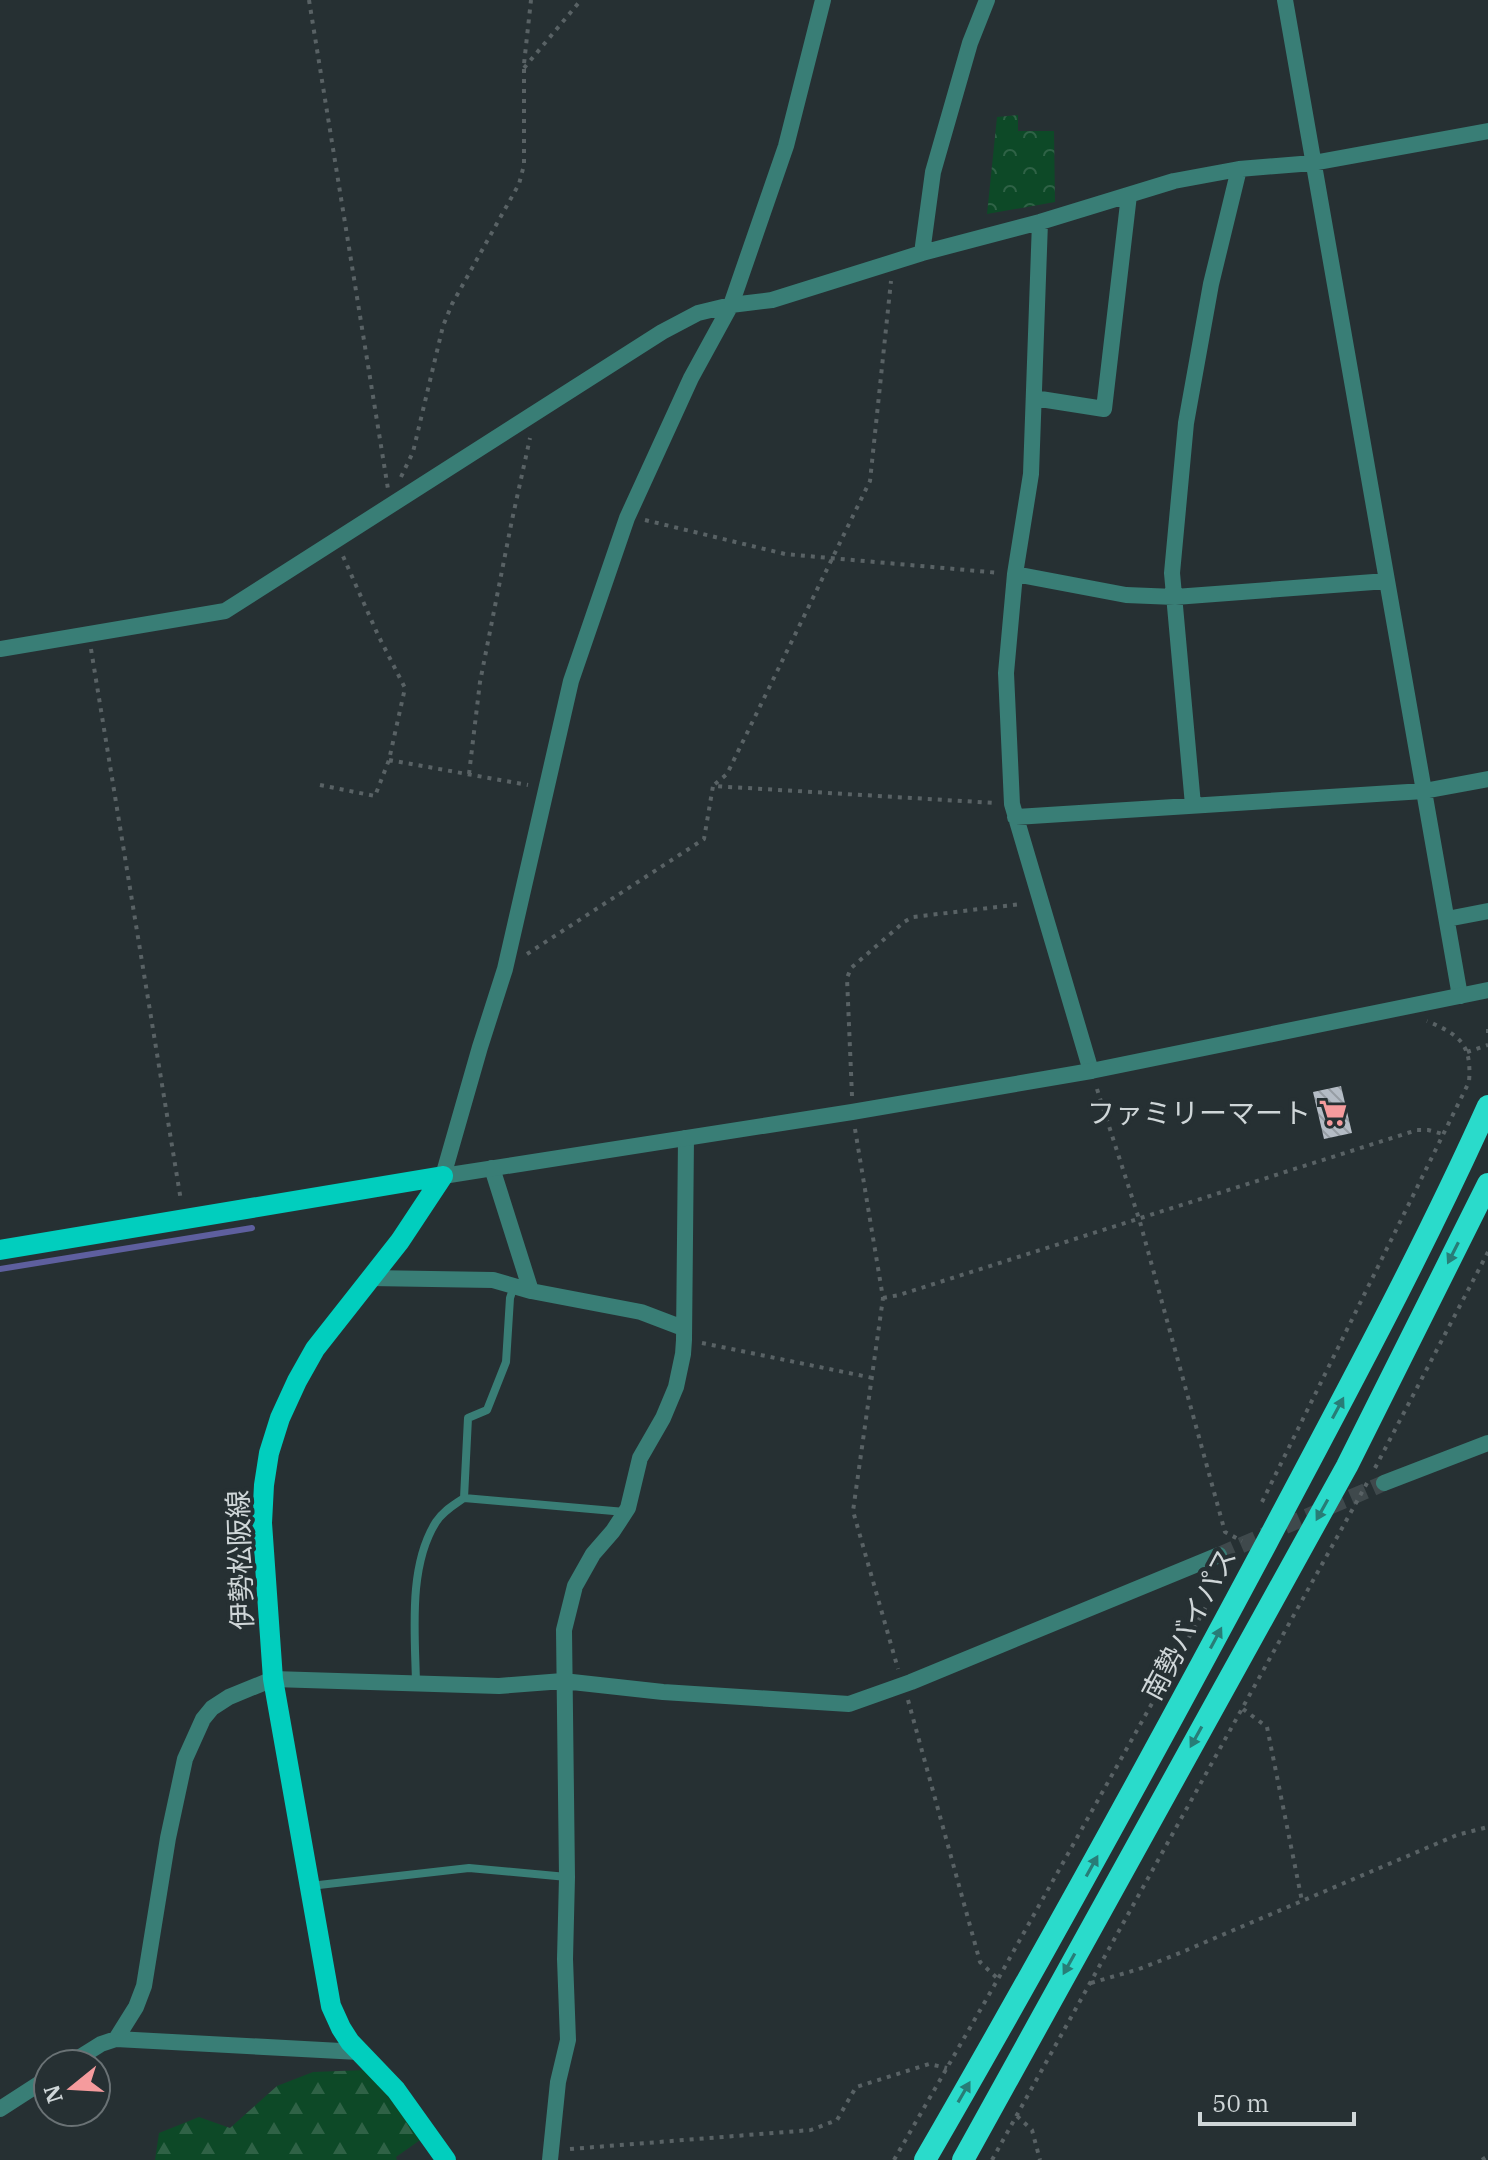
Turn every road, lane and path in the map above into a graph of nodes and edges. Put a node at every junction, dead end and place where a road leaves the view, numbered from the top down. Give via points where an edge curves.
1 (309, 0) edge
2 (531, 0) edge
3 (581, 0) edge
4 (823, 0) edge
5 (987, 0) edge
6 (1285, 0) edge
7 (524, 68) junction
8 (1488, 131) edge
9 (1313, 163) junction
10 (1239, 169) junction
11 (1129, 195) junction
12 (1040, 222) junction
13 (922, 253) junction
14 (892, 262) junction
15 (731, 305) junction
16 (1034, 398) junction
17 (536, 414) junction
18 (388, 489) junction
19 (390, 507) junction
20 (627, 518) junction
21 (337, 541) junction
22 (833, 558) junction
23 (1015, 574) junction
24 (1387, 581) junction
25 (1175, 597) junction
26 (89, 635) junction
27 (0, 649) edge
28 (389, 760) junction
29 (469, 774) junction
30 (1488, 779) edge
31 (320, 785) dead end
32 (713, 786) junction
33 (547, 788) junction
34 (1424, 791) junction
35 (1193, 805) junction
36 (1013, 811) junction
37 (1040, 901) junction
38 (1488, 911) edge
39 (1447, 919) junction
40 (505, 969) junction
41 (1488, 990) edge
42 (1460, 996) junction
43 (1394, 1008) junction
44 (1488, 1029) edge
45 (1488, 1035) edge
46 (1488, 1045) edge
47 (1467, 1052) junction
48 (1091, 1071) junction
49 (1488, 1106) edge
50 (852, 1112) junction
51 (1444, 1135) junction
52 (686, 1138) junction
53 (492, 1168) junction
54 (443, 1176) junction
55 (1488, 1184) edge
56 (1139, 1219) junction
57 (184, 1220) junction
58 (0, 1250) edge
59 (1488, 1252) edge
60 (370, 1278) junction
61 (514, 1286) junction
62 (531, 1291) junction
63 (883, 1298) junction
64 (683, 1334) junction
65 (873, 1378) junction
66 (1488, 1443) edge
67 (1375, 1477) junction
68 (464, 1498) junction
69 (625, 1512) junction
70 (1256, 1513) dead end
71 (1242, 1541) dead end
72 (1219, 1555) tunnel mouth
73 (1212, 1596) dead end
74 (273, 1679) junction
75 (563, 1681) junction
76 (416, 1684) junction
77 (903, 1685) junction
78 (1243, 1709) junction
79 (1488, 1827) edge
80 (567, 1877) junction
81 (309, 1886) junction
82 (1302, 1901) junction
83 (998, 1979) junction
84 (1091, 1983) junction
85 (116, 2039) junction
86 (95, 2048) edge
87 (359, 2052) junction
88 (947, 2068) junction
89 (32, 2088) edge
90 (0, 2109) edge
91 (1017, 2116) junction
92 (551, 2155) edge
93 (1488, 2156) edge
94 (446, 2160) edge
95 (894, 2160) edge
96 (925, 2160) edge
97 (963, 2160) edge
98 (992, 2160) edge
99 (1040, 2160) edge
100 (1482, 2160) edge

1 - 18 path
2 - 7 path
3 - 7 path
4 - 15 street via 786,146
5 - 13 street via 933,172
6 - 9 street
7 - 18 path via 524,165 519,184 452,304 413,452 398,483
8 - 9 street
9 - 10 street
9 - 24 street
10 - 11 street
10 - 25 street via 1186,423 1172,573
11 - 12 street
11 - 16 street via 1104,409
12 - 13 street
12 - 16 street
13 - 14 street
14 - 15 street via 772,300
14 - 22 path via 870,481
15 - 17 street via 698,313 662,332
15 - 20 street
16 - 23 street via 1031,474
17 - 19 street
17 - 29 path via 494,604
18 - 19 path
19 - 21 street
20 - 22 path via 785,554
20 - 33 street via 571,681
21 - 26 street via 225,611
21 - 28 path via 405,688
22 - 23 path
22 - 32 path via 727,774
23 - 25 street via 1126,595
23 - 36 street via 1006,673
24 - 25 street
24 - 34 street
25 - 35 street
26 - 27 street
26 - 57 path
28 - 29 path
28 - 31 path via 375,796
29 - 33 path
30 - 34 street
32 - 36 path
32 - 40 path via 704,839
33 - 40 street
34 - 35 street
34 - 39 street
35 - 36 street
36 - 37 street
37 - 48 street
37 - 50 path via 913,917 851,968 847,978
38 - 39 street
39 - 42 street
40 - 54 street
41 - 42 street
42 - 43 street
43 - 47 path via 1452,1032
43 - 48 street
44 - 45 path
46 - 47 path
47 - 51 path via 1469,1082
48 - 50 street
48 - 56 path
96 -> 49 highway, 南勢バイパス via 1161,1741 1360,1367
50 - 52 street
50 - 63 path
51 - 56 path via 1417,1130
51 - 70 path
52 - 53 street
52 - 64 street
53 - 54 street
53 - 62 street
54 - 57 main road
54 - 60 main road, 伊勢松阪線
55 -> 97 highway via 1347,1466
56 - 63 path
56 - 71 path via 1225,1532
57 - 58 main road
59 - 67 path
60 - 61 street via 493,1280
60 - 74 main road, 伊勢松阪線 via 309,1360 269,1453 262,1523
61 - 62 street
61 - 68 lane via 506,1362 487,1410 468,1418
62 - 64 street via 641,1312
63 - 65 path
64 - 65 path
64 - 69 street via 676,1387 640,1458
65 - 77 path via 853,1511
66 - 67 street
67 - 78 path
68 - 69 lane
68 - 76 lane via 436,1522 422,1554 415,1604
69 - 75 street via 575,1586 564,1630
72 - 77 street
73 - 83 path
74 - 76 street
74 - 81 main road, 伊勢松阪線
74 - 85 street via 212,1708 185,1759 144,1986
75 - 76 street
75 - 77 street via 849,1704
75 - 80 street
77 - 83 path via 980,1962
78 - 82 path via 1267,1727
78 - 84 path
79 - 82 path via 1457,1835
80 - 81 lane via 469,1868
80 - 92 street via 568,2040
81 - 87 main road, 伊勢松阪線 via 331,2006
82 - 84 path via 1151,1965
83 - 88 path
84 - 91 path
85 - 86 street
85 - 87 street
87 - 94 main road, 伊勢松阪線 via 396,2090
88 - 92 path via 929,2064 856,2087 837,2120 811,2130
88 - 95 path
89 - 90 street
91 - 98 path
91 - 99 path via 1032,2130
93 - 100 path

